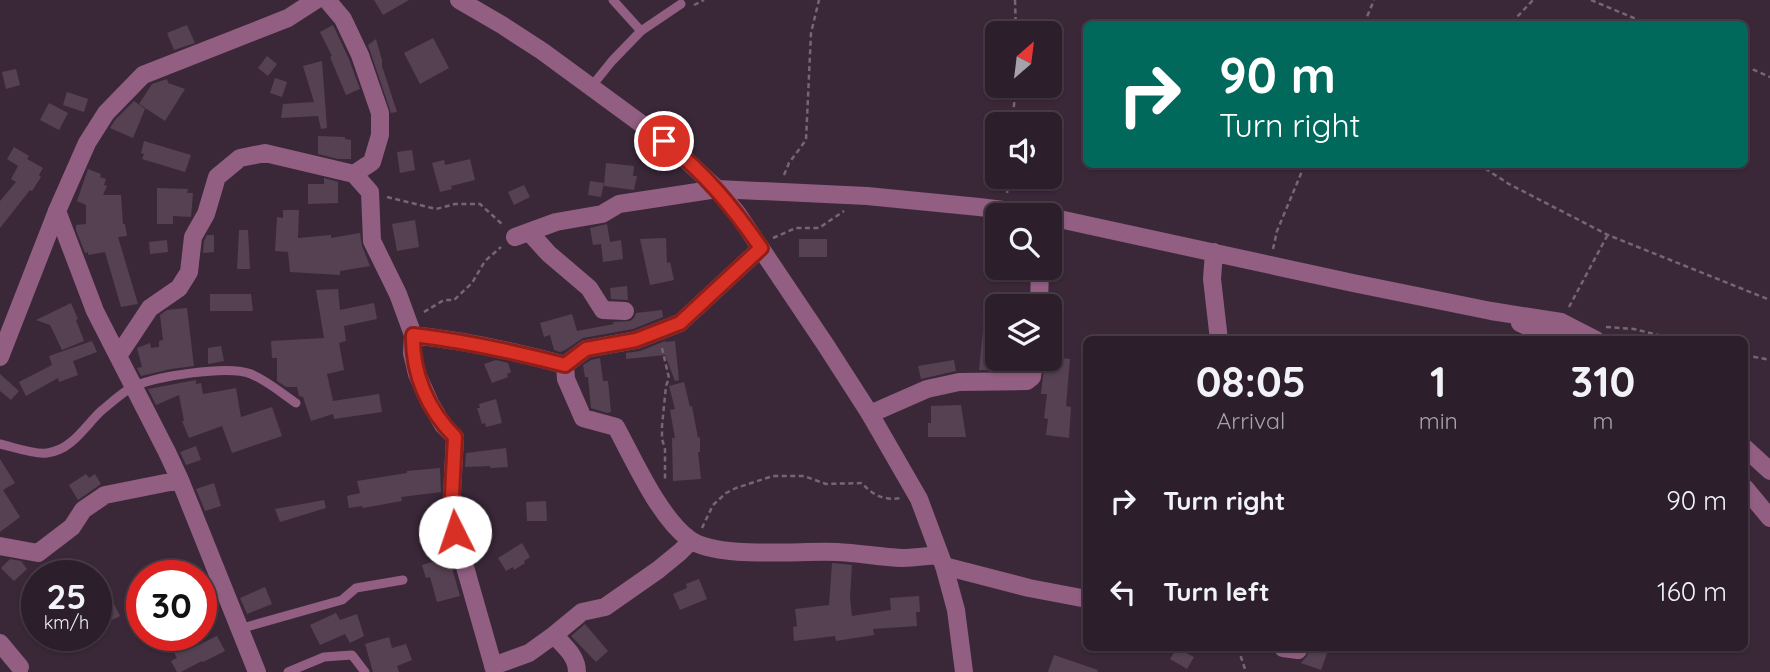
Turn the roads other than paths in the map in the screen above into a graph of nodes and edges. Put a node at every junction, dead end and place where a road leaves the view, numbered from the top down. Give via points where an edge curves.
1 (316, 0) edge
2 (327, 0) edge
3 (458, 0) edge
4 (613, 0) edge
5 (681, 4) dead end
6 (641, 31) junction
7 (591, 86) junction
8 (354, 174) junction
9 (717, 189) junction
10 (985, 208) edge
11 (57, 211) junction
12 (1062, 219) edge
13 (761, 248) junction
14 (1214, 252) junction
15 (625, 311) dead end
16 (1559, 331) edge
17 (1597, 333) edge
18 (413, 335) junction
19 (1219, 336) edge
20 (118, 356) junction
21 (0, 357) edge
22 (565, 365) junction
23 (1033, 371) edge
24 (133, 387) junction
25 (296, 403) dead end
26 (870, 414) junction
27 (0, 444) edge
28 (1748, 451) edge
29 (1770, 471) edge
30 (180, 480) junction
31 (1748, 492) edge
32 (1770, 518) edge
33 (691, 541) junction
34 (0, 546) edge
35 (942, 561) junction
36 (403, 580) dead end
37 (1083, 598) edge
38 (239, 629) junction
39 (554, 635) junction
40 (0, 643) edge
41 (20, 667) dead end
42 (494, 669) edge
43 (257, 672) edge
44 (288, 672) edge
45 (365, 672) edge
46 (576, 672) edge
47 (964, 672) edge

1 - 11 street via 288,18 143,75 95,128
2 - 8 street via 343,19 360,55 380,113 380,135 372,162
3 - 7 street
4 - 6 lane
5 - 6 lane
6 - 7 lane
7 - 9 street via 681,155
8 - 18 street via 370,192 372,241
8 - 20 street via 265,153 240,158 217,177 206,214 193,237 189,272 179,288 150,308
9 - 10 street
9 - 13 street
9 - 15 street via 619,204 602,214 556,222 522,235 589,288 603,310
11 - 20 street via 95,311
11 - 21 street
12 - 14 street
13 - 22 street via 680,323 636,340 586,349
13 - 26 street
14 - 16 street via 1491,311
14 - 19 street
16 - 17 street
18 - 22 street
18 - 42 street via 417,374 436,414 455,437 455,532
20 - 24 street
22 - 33 street via 565,379 583,418 616,427 658,502
23 - 26 street via 1027,382 959,383 927,389
24 - 25 lane via 173,376 234,369 252,374
24 - 27 lane via 63,448 46,453
24 - 30 street
26 - 35 street via 916,494
28 - 29 street
30 - 34 street via 105,495 38,553
30 - 38 street
31 - 32 street
33 - 35 street via 715,550 836,552
33 - 39 street via 626,594 605,607 582,611
35 - 37 street via 1029,589
35 - 47 street via 957,610
36 - 38 lane via 356,588 342,600
38 - 43 street
39 - 42 street
39 - 46 street via 575,658
40 - 41 street
44 - 45 lane via 324,657 352,655

